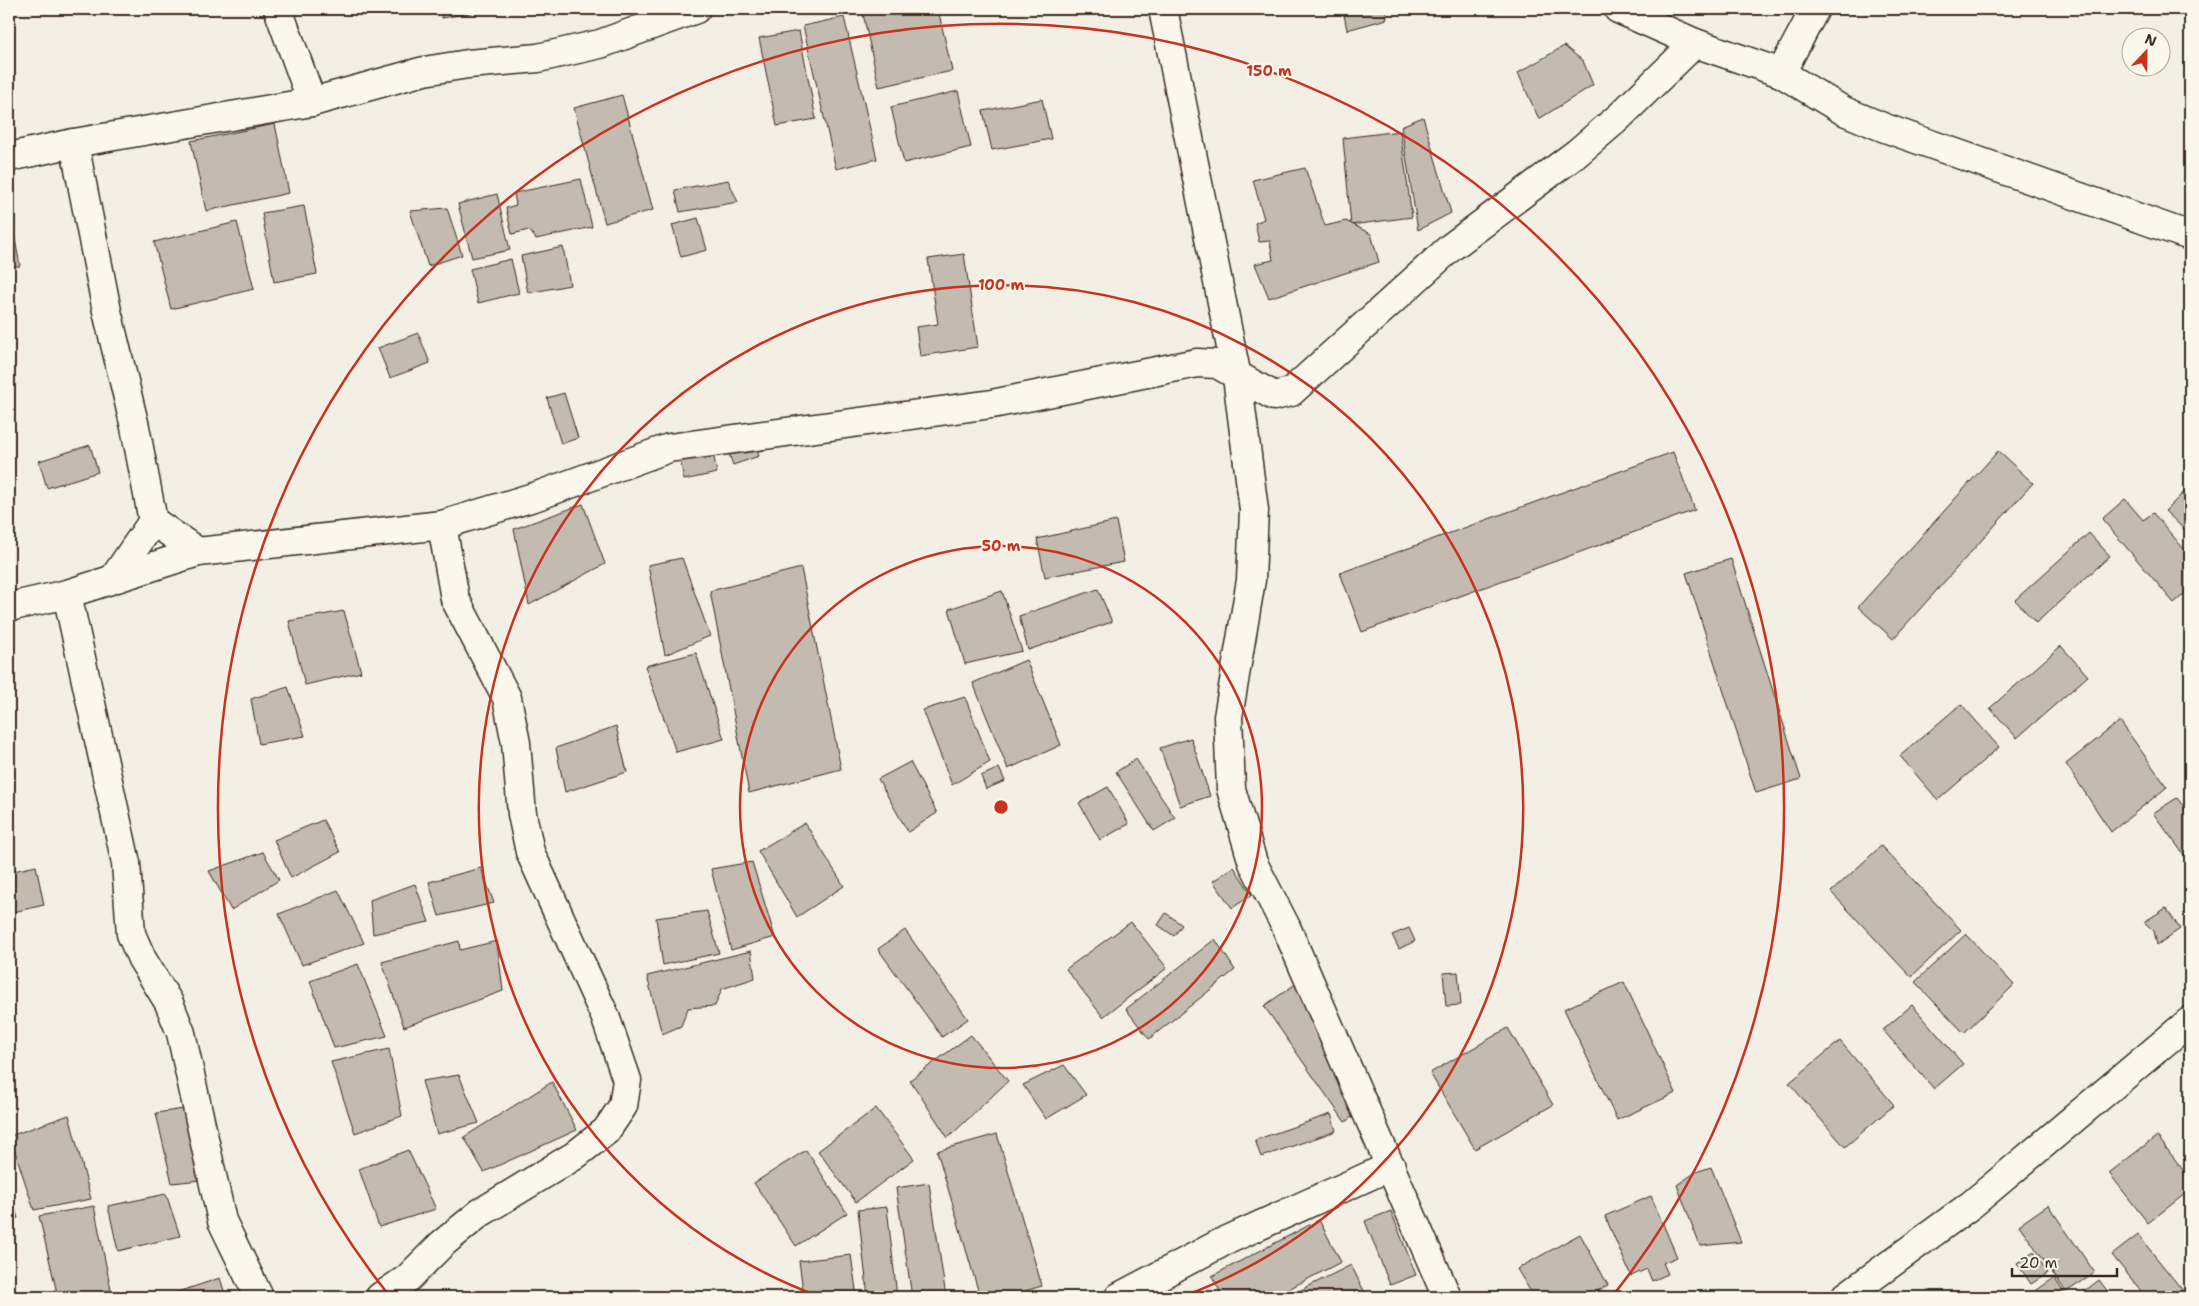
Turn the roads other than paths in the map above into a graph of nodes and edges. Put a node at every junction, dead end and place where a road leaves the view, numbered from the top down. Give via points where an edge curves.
1 (278, 9) edge
2 (696, 9) edge
3 (1163, 9) edge
4 (1618, 9) edge
5 (1815, 9) edge
6 (1695, 44) junction
7 (1781, 73) junction
8 (312, 102) junction
9 (74, 143) junction
10 (9, 157) edge
11 (2190, 236) edge
12 (1237, 377) junction
13 (153, 521) junction
14 (442, 524) junction
15 (198, 552) junction
16 (114, 578) junction
17 (67, 594) junction
18 (9, 607) edge
19 (2190, 1020) edge
20 (1391, 1166) junction
21 (260, 1297) edge
22 (380, 1297) edge
23 (1119, 1297) edge
24 (1447, 1297) edge
25 (1845, 1297) edge

1 - 8 street
2 - 8 street via 600,44 538,58 424,71
3 - 12 street
4 - 6 street
5 - 7 street
6 - 7 street
6 - 12 street via 1577,153 1450,248 1292,392 1274,396
7 - 11 street via 1844,111 1885,128
8 - 9 street
9 - 10 street
9 - 13 street
12 - 14 street via 1216,364 1197,363 992,404 669,448 537,496
12 - 20 street via 1254,510 1251,580 1228,717 1231,789 1253,864 1286,927
13 - 15 street
13 - 16 street
14 - 15 street
14 - 22 street via 455,598 507,698 530,852 605,1016 627,1080 623,1106 606,1131 574,1156 480,1213 408,1278
15 - 16 street
16 - 17 street
17 - 18 street
17 - 21 street via 126,862 131,934 182,1033 222,1221
19 - 25 street via 1971,1205
20 - 23 street via 1223,1242
20 - 24 street

